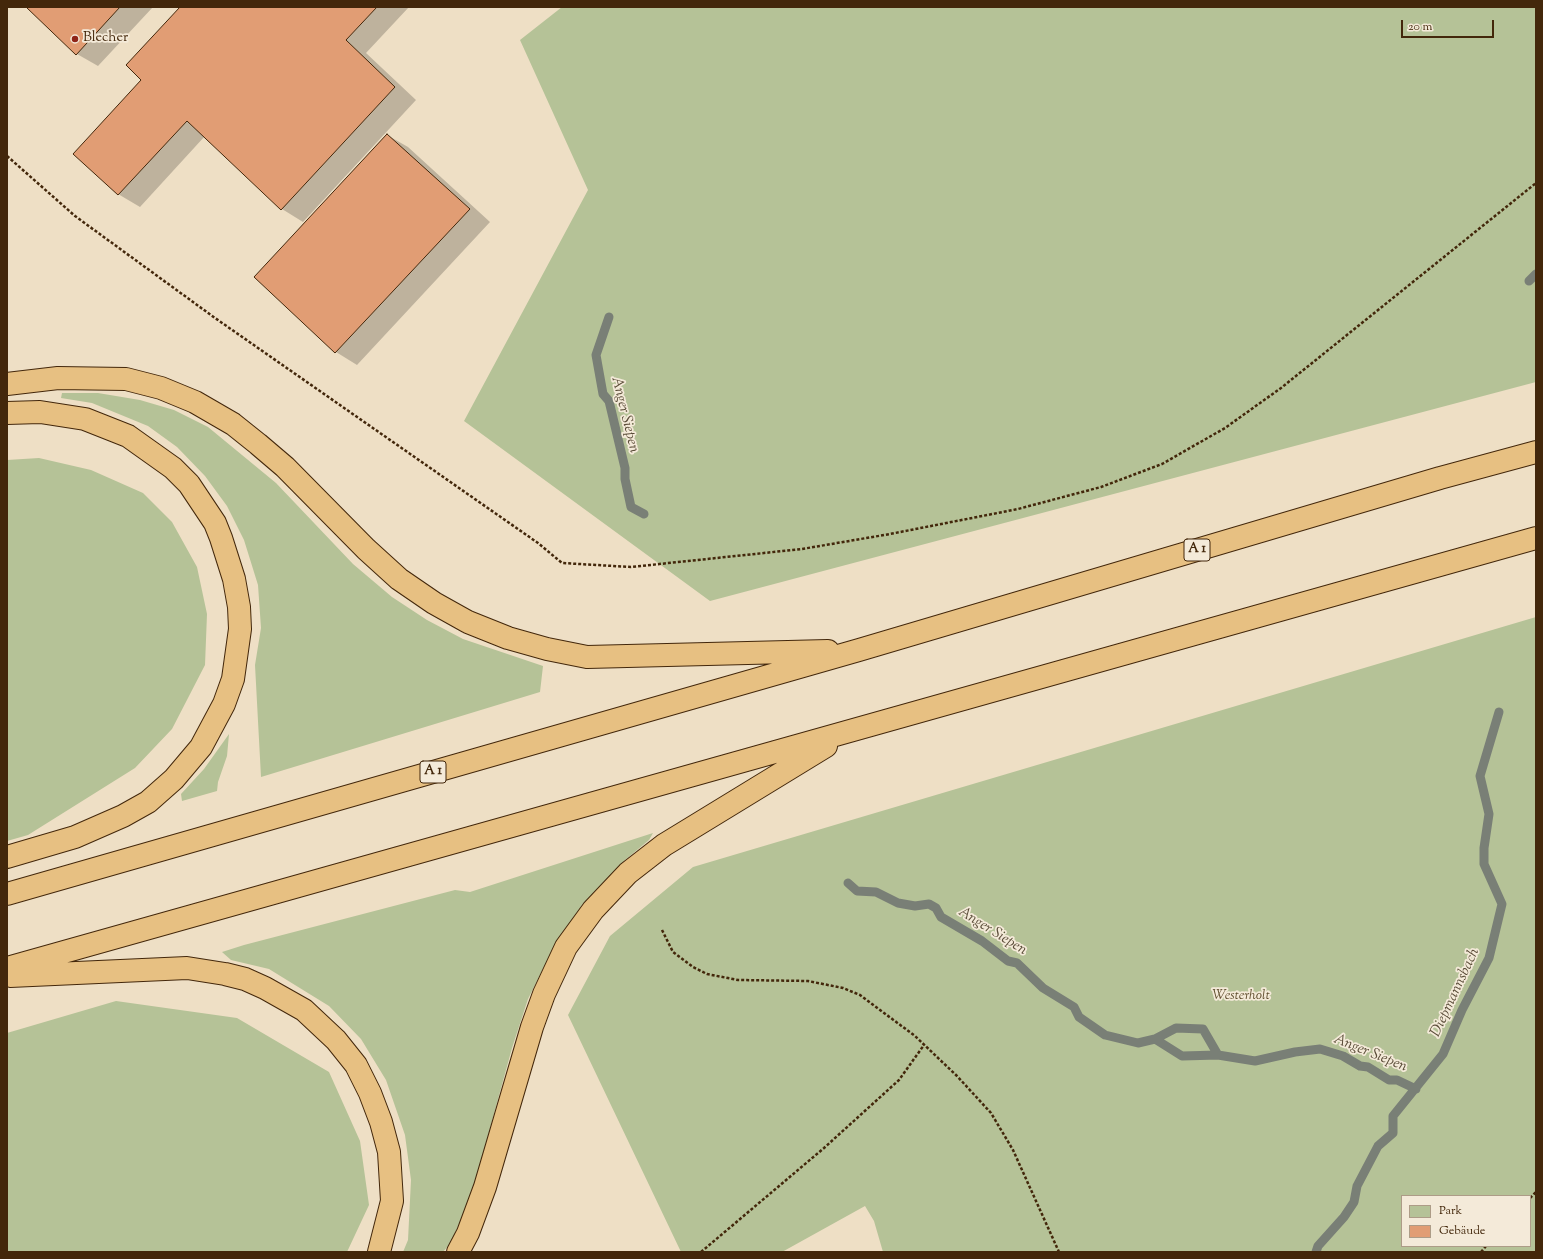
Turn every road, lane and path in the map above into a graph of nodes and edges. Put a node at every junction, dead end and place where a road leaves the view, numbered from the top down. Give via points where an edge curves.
1 (7, 156) edge
2 (1536, 183) edge
3 (7, 384) edge
4 (7, 413) edge
5 (1536, 452) edge
6 (1536, 538) edge
7 (859, 650) junction
8 (849, 732) junction
9 (7, 857) edge
10 (7, 894) edge
11 (662, 930) dead end
12 (7, 968) edge
13 (7, 976) edge
14 (924, 1045) junction
15 (379, 1252) edge
16 (458, 1252) edge
17 (701, 1252) edge
18 (1059, 1252) edge

1 - 2 path via 75,216 215,318 562,562 631,567 802,549 890,534 1018,509 1101,487 1162,464 1225,428 1281,388
3 - 7 highway via 58,378 126,380 161,388 194,402 233,424 269,453 399,579 468,622 508,638 587,657
4 - 9 highway via 40,412 85,419 128,436 173,468 189,484 215,523 234,579 240,629 233,679 224,704 201,747 174,779 148,802 123,816 75,837
5 - 7 highway, A 1
6 - 8 highway
7 - 10 highway, A 1
8 - 12 highway
8 - 16 highway via 664,845 628,873 593,910 566,947 544,994 485,1187
11 - 14 path via 673,952 707,974 738,980 808,981 843,988 860,995
13 - 15 highway via 187,968 245,979 304,1010 336,1040 356,1065 381,1122 389,1152 392,1201
14 - 17 path via 899,1080 824,1148
14 - 18 path via 991,1113 1013,1150

